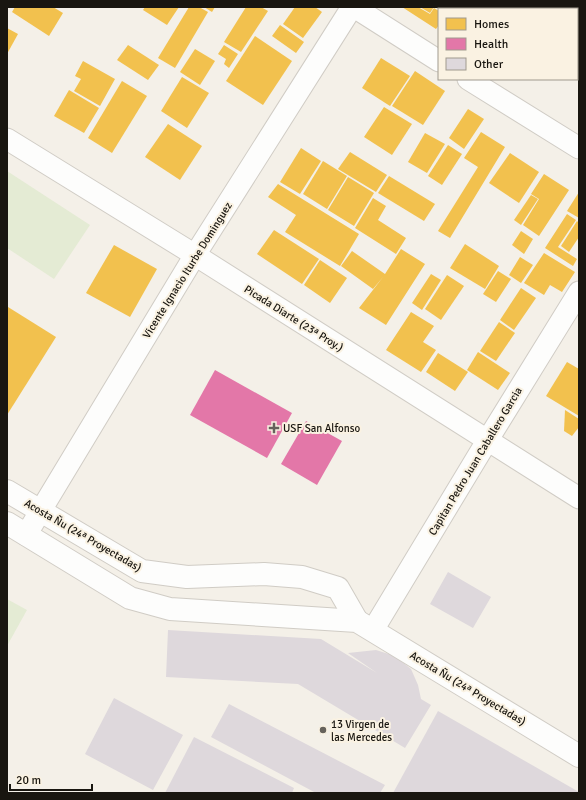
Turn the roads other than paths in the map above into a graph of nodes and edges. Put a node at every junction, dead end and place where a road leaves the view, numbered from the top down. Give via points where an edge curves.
1 (353, 7) edge
2 (438, 60) edge
3 (470, 80) edge
4 (7, 139) edge
5 (579, 148) edge
6 (195, 255) junction
7 (579, 292) edge
8 (487, 441) junction
9 (7, 491) edge
10 (579, 498) edge
11 (40, 512) junction
12 (7, 523) edge
13 (26, 535) junction
14 (365, 626) junction
15 (579, 756) edge

1 - 2 street
1 - 6 street, Vicente Ignacio Iturbe Dominguez
3 - 5 street
4 - 6 street, Picada Diarte (23ª Proy.)
6 - 8 street, Picada Diarte (23ª Proy.)
6 - 11 street, Vicente Ignacio Iturbe Dominguez
7 - 8 street, Capitan Pedro Juan Caballero Garcia
8 - 10 street, Picada Diarte (23ª Proy.)
8 - 14 street, Capitan Pedro Juan Caballero Garcia
9 - 11 street, Acosta Ñu (24ª Proyectadas)
11 - 13 street, Vicente Ignacio Iturbe Dominguez
11 - 14 street, Acosta Ñu (24ª Proyectadas) via 142,571 187,577 264,574 302,577 338,588
12 - 13 street, Acosta Ñu (24ª Proyectadas)
13 - 14 street, Acosta Ñu (24ª Proyectadas) via 130,598 170,609
14 - 15 street, Acosta Ñu (24ª Proyectadas)

